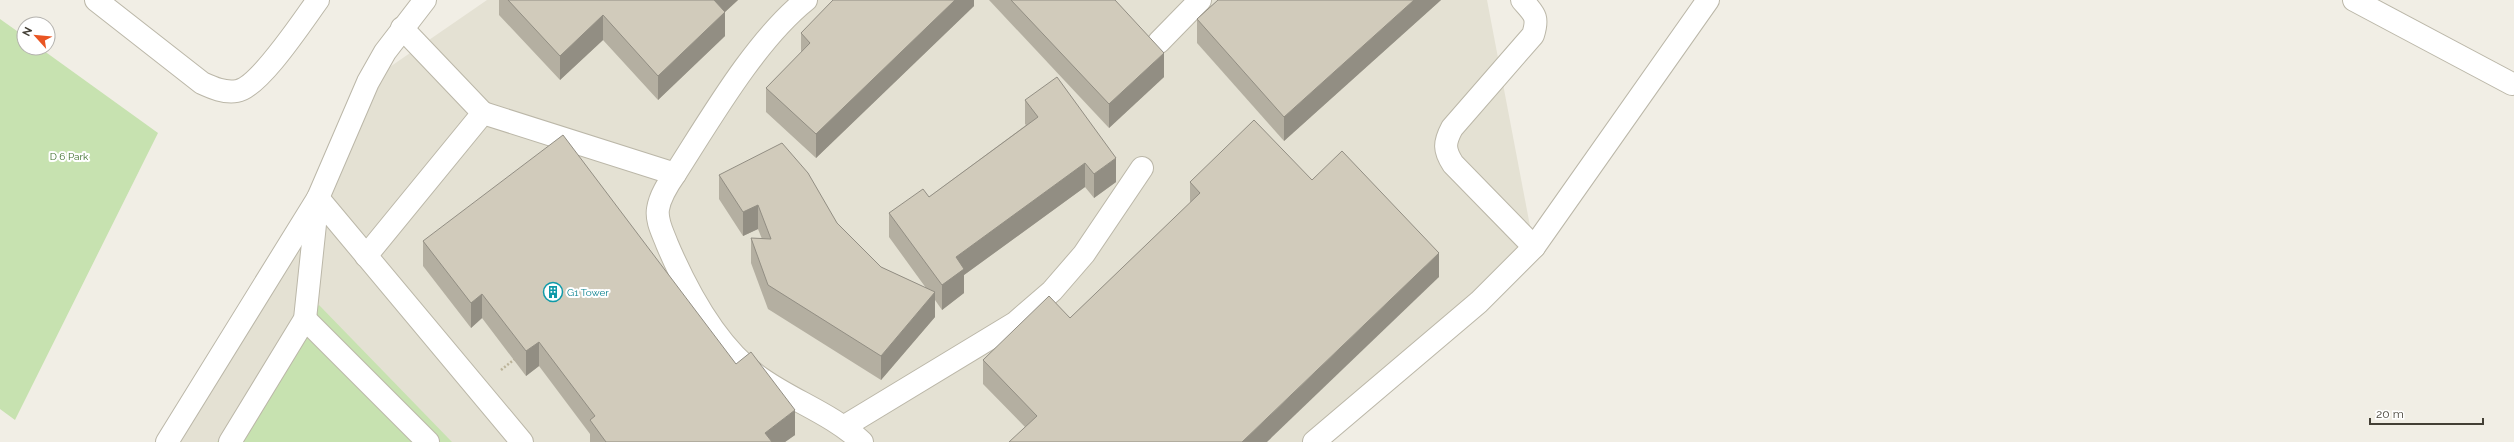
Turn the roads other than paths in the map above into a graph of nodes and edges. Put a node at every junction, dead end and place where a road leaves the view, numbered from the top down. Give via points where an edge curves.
1 (96, 0) edge
2 (318, 0) edge
3 (425, 0) edge
4 (806, 0) edge
5 (1200, 0) edge
6 (1522, 0) edge
7 (1708, 0) edge
8 (2354, 0) edge
9 (402, 28) junction
10 (1159, 42) dead end
11 (2512, 84) dead end
12 (483, 113) junction
13 (1142, 168) dead end
14 (675, 174) junction
15 (318, 198) junction
16 (1534, 248) junction
17 (366, 256) junction
18 (304, 319) junction
19 (845, 426) junction
20 (167, 442) edge
21 (230, 442) edge
22 (428, 442) edge
23 (522, 442) edge
24 (862, 442) edge
25 (1314, 442) edge

1 - 2 street via 202,83 219,90 238,91 256,80
3 - 9 street
4 - 14 street via 793,11 747,66
5 - 10 street
6 - 16 street via 1533,12 1537,22 1533,35 1452,128 1445,141 1446,154 1453,164
7 - 16 street
8 - 11 street
9 - 12 street
9 - 15 street via 368,82
12 - 14 street
12 - 17 street
13 - 19 street via 1084,254 1052,291 1015,323
14 - 19 street via 664,192 658,210 659,225 678,269 700,309 744,365 788,396
15 - 17 street
15 - 18 street
15 - 20 street
16 - 25 street via 1480,302
17 - 23 street
18 - 21 street
18 - 22 street
19 - 24 street

